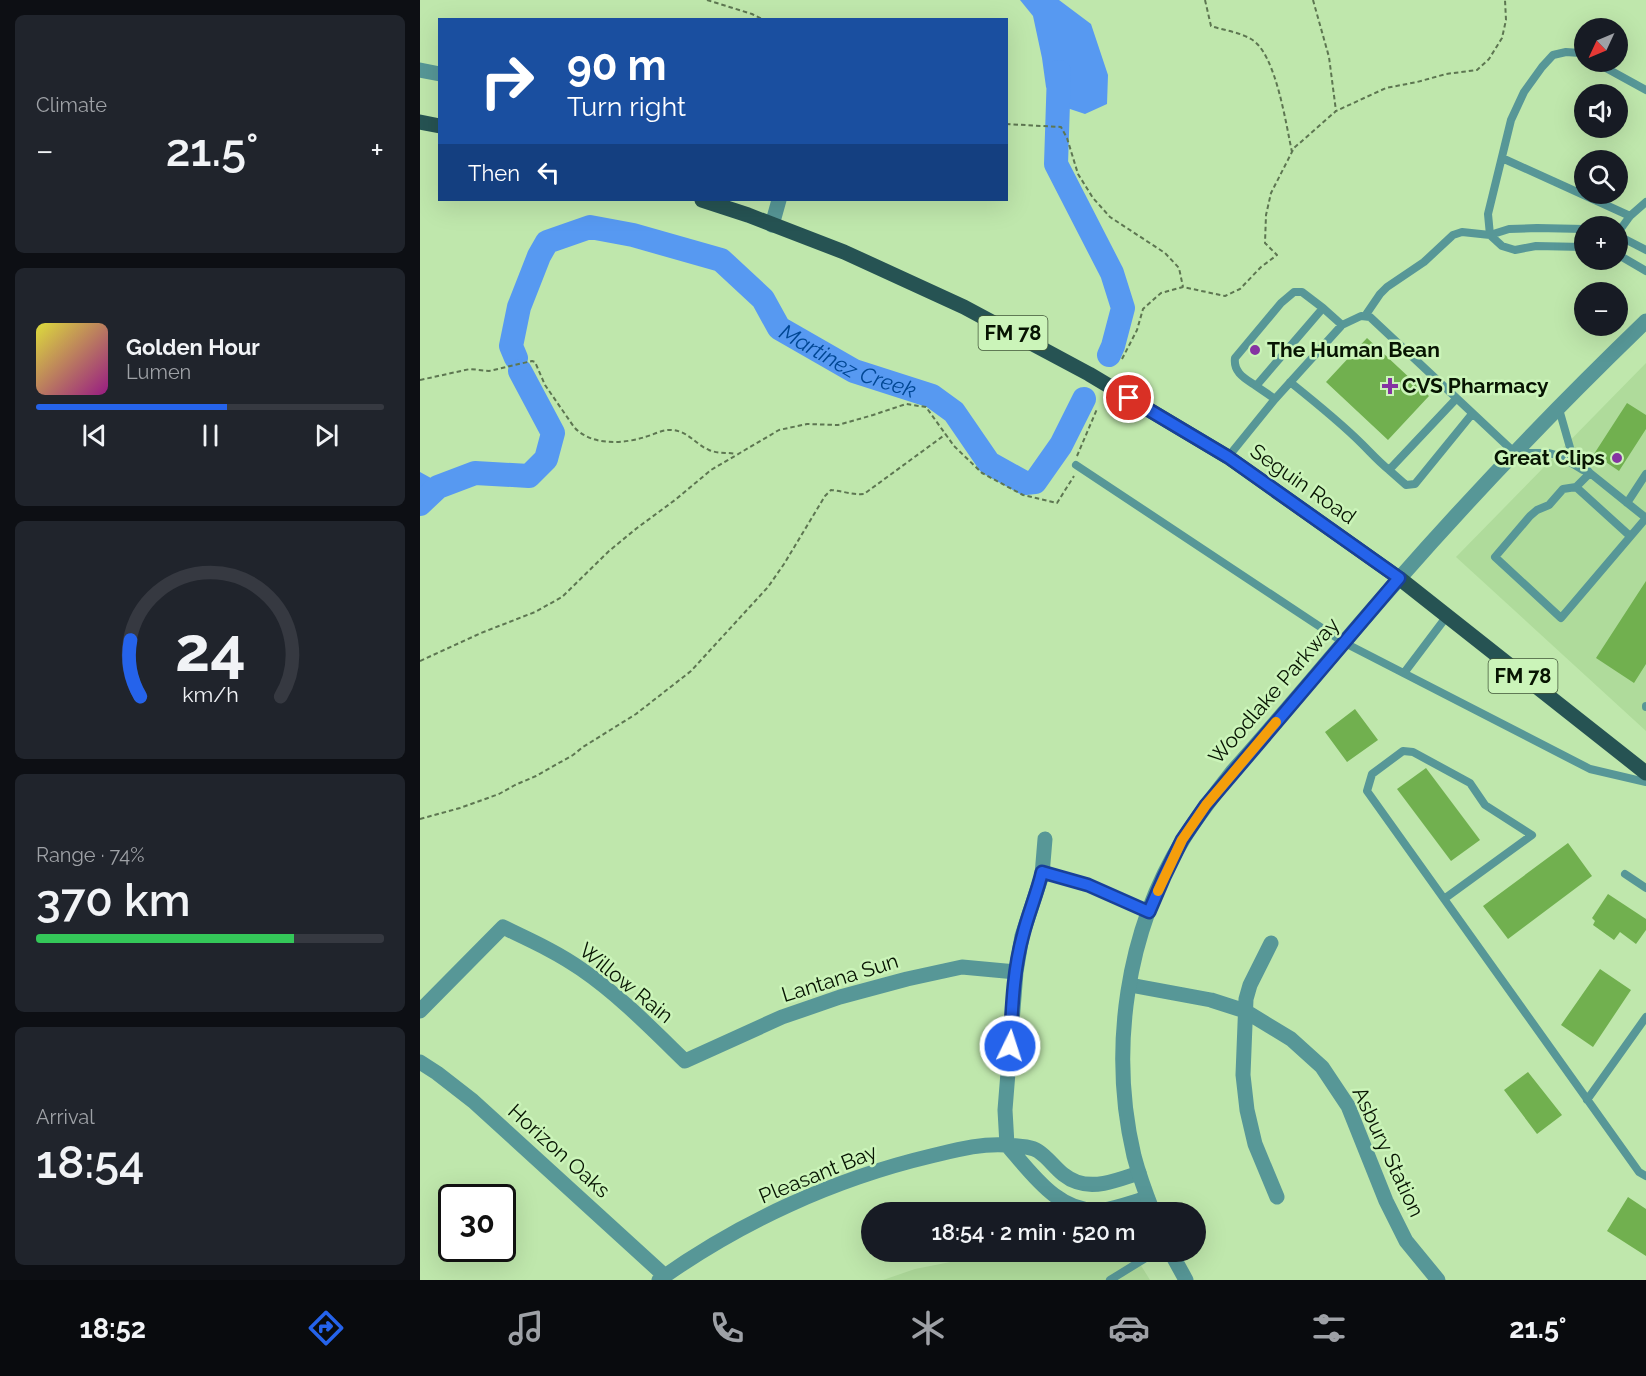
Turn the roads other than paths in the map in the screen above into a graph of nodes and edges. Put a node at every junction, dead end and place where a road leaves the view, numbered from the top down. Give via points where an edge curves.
1 (1574, 53) edge
2 (420, 70) edge
3 (1613, 72) edge
4 (438, 74) edge
5 (1646, 90) edge
6 (420, 122) edge
7 (438, 126) edge
8 (1502, 158) junction
9 (705, 201) edge
10 (779, 201) edge
11 (1646, 202) edge
12 (1630, 216) junction
13 (1628, 219) edge
14 (772, 225) junction
15 (1574, 229) edge
16 (1490, 235) junction
17 (1628, 241) edge
18 (1574, 247) edge
19 (1646, 250) edge
20 (1628, 260) edge
21 (1646, 271) edge
22 (1323, 308) junction
23 (1365, 316) junction
24 (1646, 321) edge
25 (1342, 325) junction
26 (1290, 382) junction
27 (1256, 386) junction
28 (1275, 399) junction
29 (1456, 399) junction
30 (1558, 408) junction
31 (1472, 414) junction
32 (1515, 453) junction
33 (1228, 457) junction
34 (1076, 465) road end
35 (1389, 471) junction
36 (1590, 473) junction
37 (1646, 474) edge
38 (1576, 487) junction
39 (1627, 503) junction
40 (1630, 536) junction
41 (1399, 578) junction
42 (1447, 616) junction
43 (1343, 642) junction
44 (1404, 673) junction
45 (1646, 773) edge
46 (1646, 782) edge
47 (1045, 839) dead end
48 (1042, 872) junction
49 (1624, 874) dead end
50 (1646, 888) edge
51 (1444, 899) junction
52 (1149, 912) junction
53 (1271, 944) dead end
54 (1016, 972) junction
55 (1130, 985) junction
56 (420, 1011) edge
57 (1245, 1011) junction
58 (1646, 1017) edge
59 (685, 1061) joint
60 (420, 1062) edge
61 (1587, 1100) junction
62 (1007, 1145) junction
63 (1139, 1173) junction
64 (1646, 1176) edge
65 (1067, 1177) junction
66 (1055, 1197) junction
67 (1277, 1197) dead end
68 (1064, 1202) edge
69 (1149, 1202) edge
70 (1139, 1262) edge
71 (1176, 1262) edge
72 (662, 1278) edge
73 (1110, 1280) edge
74 (1186, 1280) edge
75 (1438, 1280) edge

1 - 8 lane via 1553,55 1524,92 1511,120
2 - 4 street
3 - 5 lane
6 - 7 main road
8 - 12 lane
8 - 16 lane via 1488,214
9 - 14 main road, Seguin Road / FM 78
10 - 14 street
11 - 12 lane
12 - 13 lane
14 - 33 main road, Seguin Road / FM 78 via 844,252 964,307 1089,374
15 - 16 lane via 1509,229
16 - 18 lane via 1502,246 1515,250
16 - 23 lane via 1453,235 1380,294
17 - 19 lane
20 - 21 lane
22 - 25 lane
22 - 27 lane
22 - 27 lane via 1302,292 1294,292 1281,303 1235,358 1237,371
23 - 25 lane
23 - 29 lane
24 - 30 street, Woodlake Parkway
25 - 26 lane
26 - 28 lane
26 - 35 lane
27 - 28 lane
28 - 33 lane
29 - 31 lane
29 - 35 lane
30 - 32 street, Woodlake Parkway
30 - 36 lane via 1571,451
31 - 32 lane
31 - 35 lane via 1414,484 1406,485
32 - 36 lane via 1552,453
32 - 41 street, Woodlake Parkway
33 - 41 main road, Seguin Road / FM 78
34 - 43 lane
36 - 38 lane
36 - 39 lane
37 - 39 lane
38 - 40 lane
38 - 40 lane via 1563,489 1549,505 1537,510 1495,557 1561,618
39 - 40 lane via 1646,518
41 - 42 main road, Seguin Road / FM 78
41 - 43 street, Woodlake Parkway
42 - 44 lane
42 - 45 main road, Seguin Road / FM 78
43 - 44 lane
43 - 52 street, Woodlake Parkway via 1206,805 1182,840
44 - 46 lane via 1590,769
47 - 48 street
48 - 52 lane via 1088,885
48 - 54 street via 1022,936
49 - 50 lane
51 - 51 lane via 1367,791 1372,774 1403,752 1413,752 1470,783 1485,805 1532,836
51 - 61 lane
52 - 55 street, Woodlake Parkway
53 - 57 street via 1250,985
54 - 59 street, Lantana Sun via 962,967 840,997 782,1017
54 - 62 street via 1005,1110
55 - 57 street, Asbury Station via 1211,1000
55 - 63 street, Woodlake Parkway via 1125,1018 1124,1089
56 - 59 street, Willow Rain via 503,927 581,969
57 - 67 street via 1243,1075 1247,1110 1255,1144
57 - 75 street, Asbury Station via 1292,1040 1322,1067 1348,1106 1406,1241
58 - 61 lane
60 - 72 street, Horizon Oaks via 473,1101
61 - 64 lane
62 - 65 street, Pleasant Bay via 1038,1151
62 - 66 street
62 - 72 street, Pleasant Bay via 970,1147 904,1163 825,1190 746,1226
63 - 65 street, Pleasant Bay via 1103,1184 1078,1183
63 - 69 street, Woodlake Parkway
65 - 66 street
66 - 68 street
70 - 73 lane
71 - 74 street

